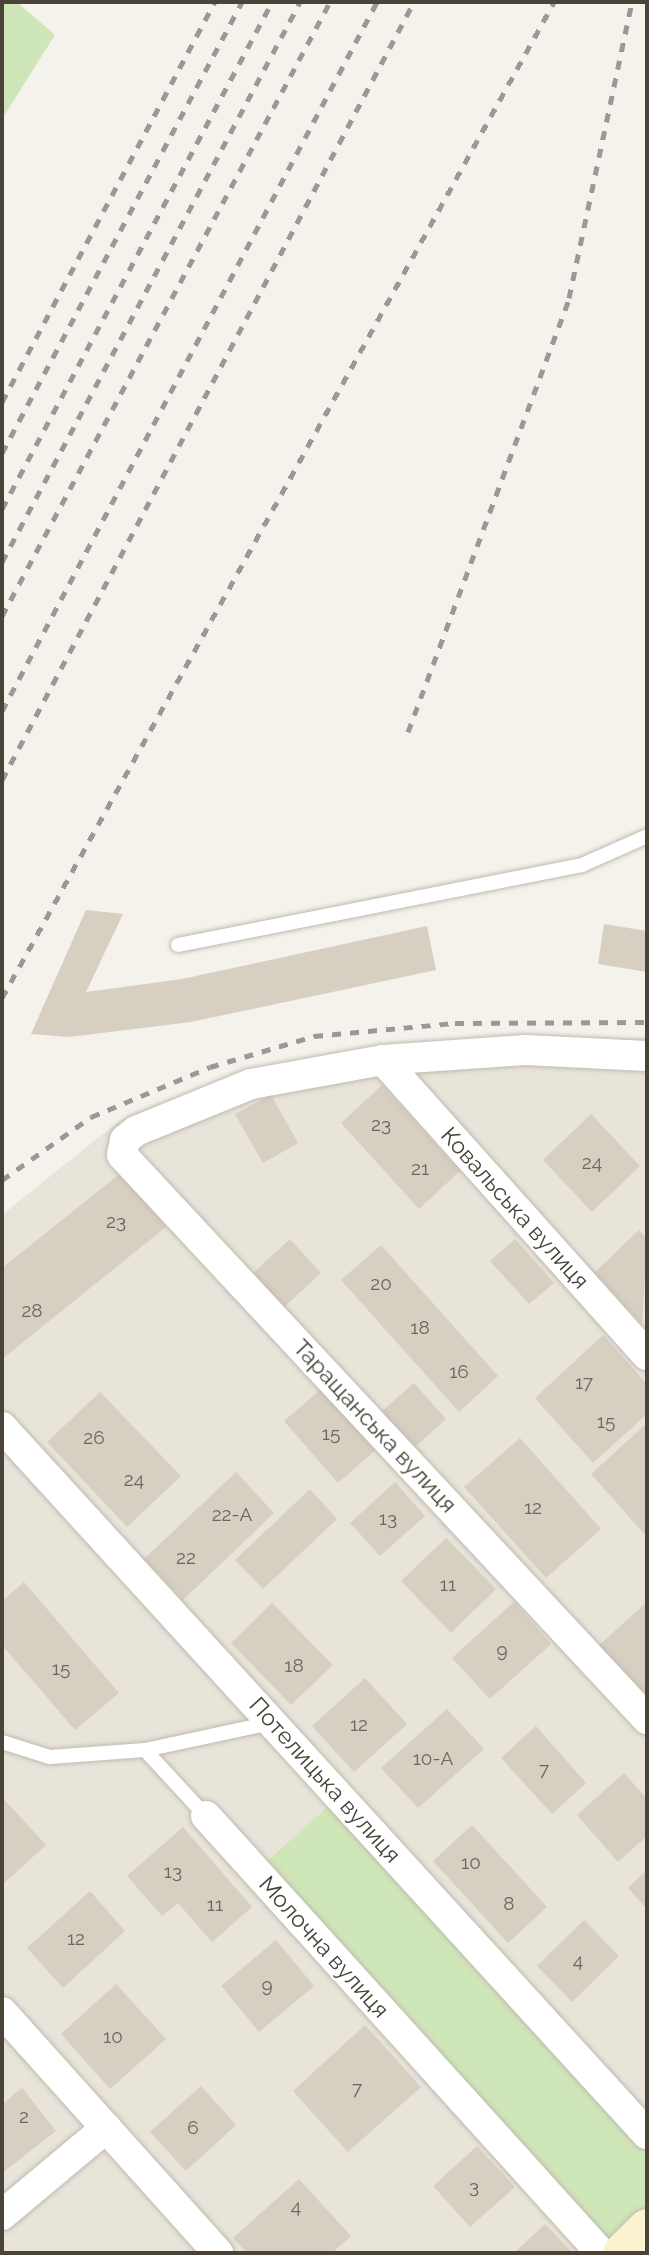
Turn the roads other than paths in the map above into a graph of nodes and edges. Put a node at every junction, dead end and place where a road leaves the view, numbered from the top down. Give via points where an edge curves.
1 (647, 836) edge
2 (178, 945) dead end
3 (647, 1056) edge
4 (383, 1060) junction
5 (647, 1355) edge
6 (2, 1427) edge
7 (647, 1719) edge
8 (273, 1723) junction
9 (2, 1742) edge
10 (145, 1750) junction
11 (206, 1816) joint
12 (2, 2012) edge
13 (106, 2128) junction
14 (647, 2134) edge
15 (2, 2215) edge
16 (647, 2228) edge
17 (218, 2253) edge
18 (601, 2253) edge
19 (622, 2253) edge

1 - 2 lane via 582,865
3 - 4 street via 525,1050
4 - 5 street, Ковальська вулиця
4 - 7 street, Таращанська вулиця via 251,1084 136,1131 125,1140 122,1155
6 - 8 street, Потелицька вулиця
8 - 10 lane
8 - 14 street, Потелицька вулиця
9 - 10 lane via 50,1757
10 - 11 lane, Молочна вулиця
11 - 18 street, Молочна вулиця
12 - 13 street
13 - 15 street
13 - 17 street
16 - 19 street

